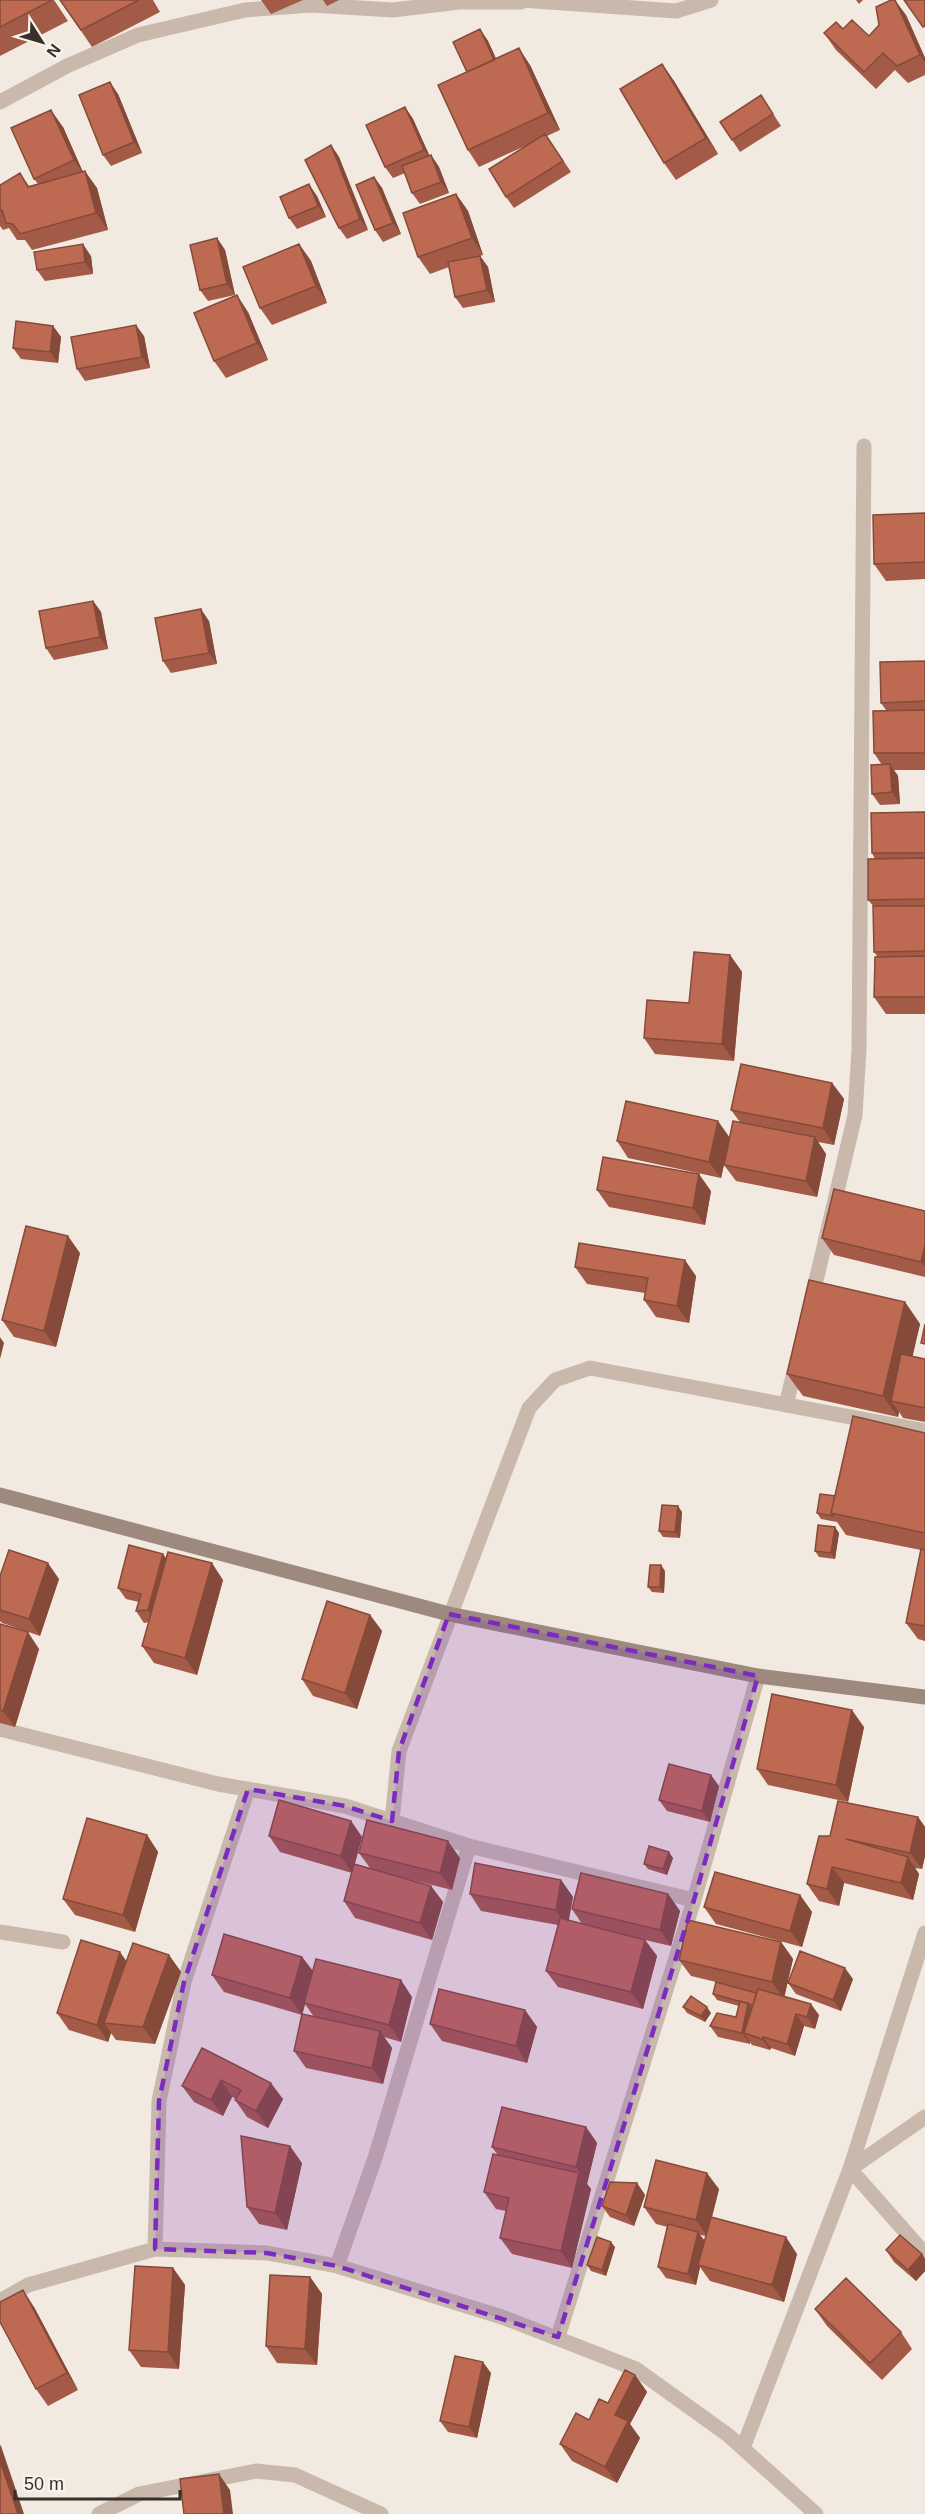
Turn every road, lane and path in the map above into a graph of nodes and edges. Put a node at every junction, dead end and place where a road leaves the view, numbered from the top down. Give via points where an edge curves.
1 (711, 0) edge
2 (521, 1) edge
3 (0, 102) edge
4 (864, 446) dead end
5 (807, 1315) edge
6 (799, 1349) edge
7 (786, 1405) junction
8 (925, 1431) edge
9 (0, 1495) edge
10 (449, 1614) junction
11 (758, 1676) junction
12 (925, 1697) edge
13 (0, 1729) edge
14 (248, 1789) junction
15 (392, 1821) junction
16 (469, 1846) junction
17 (694, 1900) junction
18 (0, 1932) edge
19 (925, 1933) edge
20 (63, 1942) dead end
21 (925, 2117) edge
22 (850, 2169) junction
23 (155, 2250) junction
24 (925, 2254) edge
25 (337, 2266) junction
26 (0, 2301) edge
27 (558, 2337) junction
28 (743, 2448) junction
29 (99, 2514) edge
30 (381, 2514) edge
31 (816, 2514) edge

1 - 2 street via 676,11
2 - 3 street via 459,2 393,10 311,5 245,10 138,35 67,66
4 - 5 street via 859,1048 855,1104 845,1159
6 - 7 street
7 - 8 street
7 - 10 street via 590,1368 555,1380 529,1408
9 - 10 main road
10 - 11 main road
10 - 15 street via 399,1751
11 - 12 main road
11 - 17 street
13 - 14 street
14 - 15 street via 345,1806
14 - 23 street via 184,1982 159,2102
15 - 16 street
16 - 17 street
16 - 25 street via 375,2158
17 - 27 street
18 - 20 street
19 - 22 street
21 - 22 street
22 - 24 street
22 - 28 street
23 - 25 street via 267,2253
23 - 26 street via 28,2285
25 - 27 street
27 - 28 street via 636,2369
28 - 31 street
29 - 30 street via 139,2494 256,2471 295,2475

